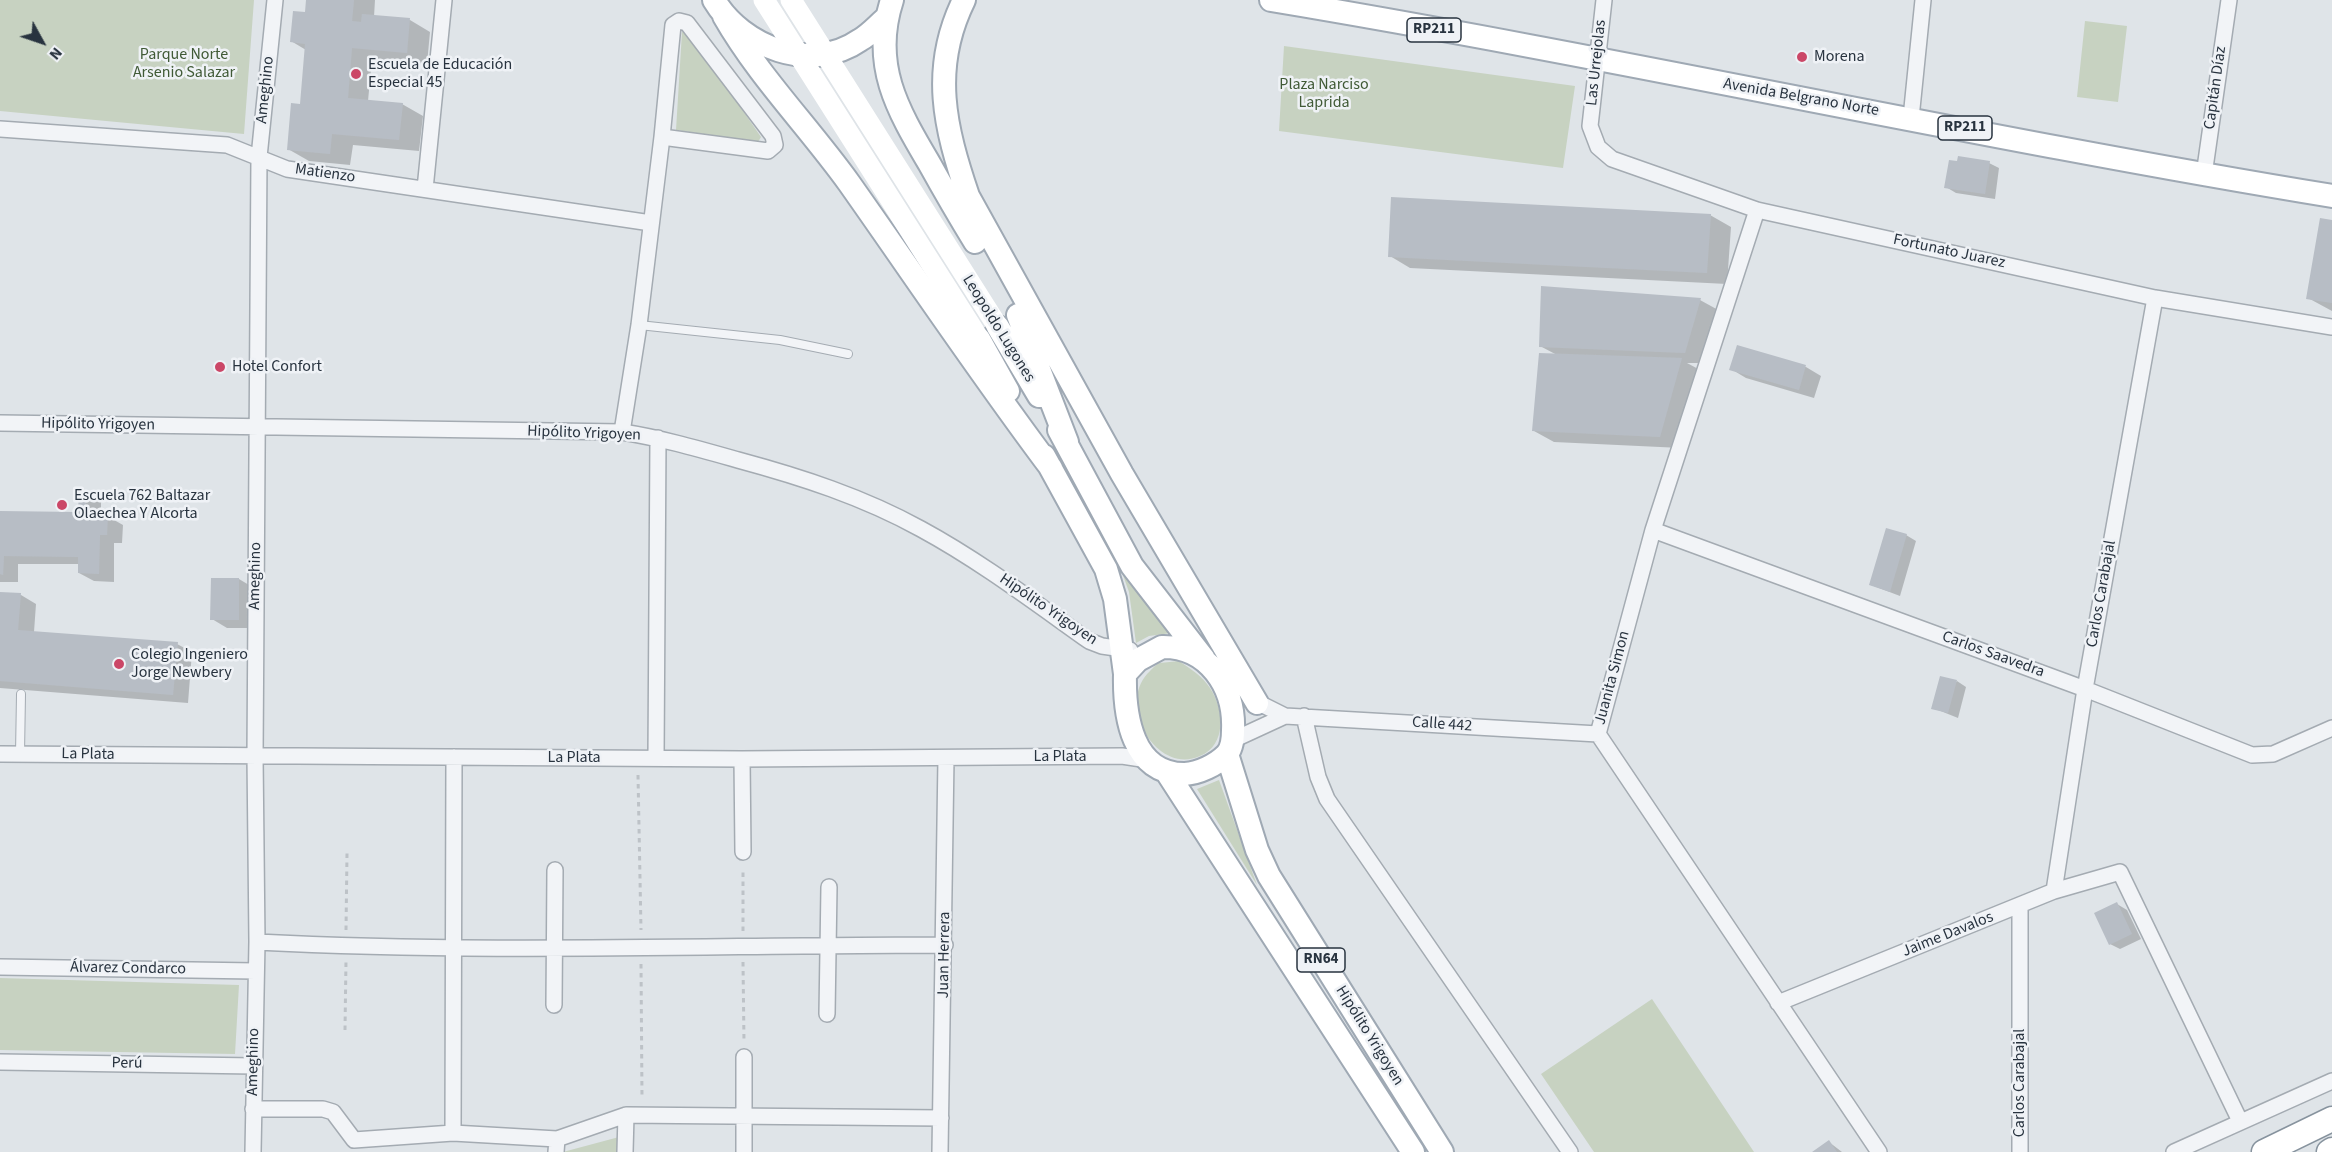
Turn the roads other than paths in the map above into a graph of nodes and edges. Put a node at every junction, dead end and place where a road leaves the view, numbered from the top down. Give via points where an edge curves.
1 (275, 0) edge
2 (444, 0) edge
3 (764, 0) edge
4 (791, 0) edge
5 (964, 0) edge
6 (1604, 0) edge
7 (1923, 0) edge
8 (2229, 0) edge
9 (1279, 1) edge
10 (890, 5) edge
11 (719, 8) edge
12 (1598, 60) junction
13 (1911, 118) junction
14 (1590, 126) joint
15 (0, 129) edge
16 (662, 137) junction
17 (259, 157) junction
18 (930, 165) junction
19 (2204, 175) junction
20 (425, 189) junction
21 (2332, 196) edge
22 (1757, 210) junction
23 (978, 218) junction
24 (651, 223) junction
25 (2155, 298) junction
26 (639, 326) junction
27 (998, 327) joint
28 (2332, 327) edge
29 (979, 339) joint
30 (848, 354) dead end
31 (0, 423) edge
32 (258, 428) junction
33 (622, 432) junction
34 (658, 438) junction
35 (1067, 442) junction
36 (1051, 468) junction
37 (1653, 530) junction
38 (1122, 650) junction
39 (1153, 650) junction
40 (1211, 667) junction
41 (1125, 674) junction
42 (2085, 689) junction
43 (21, 694) dead end
44 (1257, 703) junction
45 (1285, 716) junction
46 (1304, 716) junction
47 (2332, 728) edge
48 (1598, 734) junction
49 (1230, 747) junction
50 (0, 754) edge
51 (20, 754) junction
52 (255, 756) junction
53 (454, 757) junction
54 (656, 758) junction
55 (946, 758) junction
56 (742, 759) junction
57 (1148, 760) junction
58 (1168, 774) junction
59 (743, 852) dead end
60 (555, 870) dead end
61 (829, 887) dead end
62 (2054, 891) junction
63 (2020, 906) junction
64 (256, 942) junction
65 (829, 945) junction
66 (945, 945) junction
67 (554, 946) junction
68 (453, 947) junction
69 (0, 967) edge
70 (255, 970) junction
71 (1778, 1003) junction
72 (554, 1005) dead end
73 (827, 1014) dead end
74 (744, 1057) dead end
75 (0, 1062) edge
76 (254, 1066) junction
77 (2332, 1081) edge
78 (253, 1109) junction
79 (626, 1115) junction
80 (743, 1116) junction
81 (941, 1118) junction
82 (2332, 1119) edge
83 (2240, 1121) junction
84 (453, 1133) junction
85 (556, 1145) edge
86 (253, 1152) edge
87 (625, 1152) edge
88 (744, 1152) edge
89 (940, 1152) edge
90 (1413, 1152) edge
91 (1442, 1152) edge
92 (1570, 1152) edge
93 (1879, 1152) edge
94 (2020, 1152) edge
95 (2174, 1152) edge
96 (2264, 1152) edge

1 - 17 street, Ameghino
2 - 20 street
3 - 29 main road, Leopoldo Lugones, bridge
4 - 27 main road, Leopoldo Lugones, bridge
5 - 23 main road via 948,46 944,109 952,147
6 - 12 street, Las Urrejolas
7 - 13 street
8 - 19 street, Capitán Díaz
9 - 12 main road, Avenida Belgrano Norte / RP211
10 - 11 main road via 860,40 841,50 817,55 776,50 752,40
10 - 18 main road via 884,47 891,90 900,114
11 - 36 main road via 746,55 837,168
12 - 13 main road, Avenida Belgrano Norte / RP211
12 - 14 street, Las Urrejolas
13 - 19 main road, Avenida Belgrano Norte / RP211
14 - 22 street, Fortunato Juarez via 1598,147 1612,159
15 - 17 street, Matienzo via 226,145
16 - 16 street via 768,151 775,145 773,136 687,23 679,21 673,25
16 - 24 street
17 - 20 street, Matienzo via 287,169
17 - 32 street, Ameghino
18 - 23 main road
18 - 35 main road via 1018,313
19 - 21 main road, Avenida Belgrano Norte / RP211
20 - 24 street, Matienzo
22 - 25 street, Fortunato Juarez
22 - 37 street, Juanita Simon
23 - 44 main road
24 - 26 street
25 - 28 street, Fortunato Juarez
25 - 42 street, Carlos Carabajal
26 - 30 lane via 780,340
26 - 33 street
27 - 35 main road, Leopoldo Lugones
29 - 36 main road, Leopoldo Lugones
31 - 32 street, Hipólito Yrigoyen
32 - 33 street, Hipólito Yrigoyen
32 - 52 street, Ameghino
33 - 34 street, Hipólito Yrigoyen
34 - 38 street, Hipólito Yrigoyen via 809,479 858,498 970,557 1089,641
34 - 54 street
35 - 40 main road, Leopoldo Lugones via 1132,566
36 - 38 main road, Leopoldo Lugones via 1106,568
37 - 42 street, Carlos Saavedra
37 - 48 street, Juanita Simon
38 - 39 street, Hipólito Yrigoyen
38 - 41 main road, Leopoldo Lugones
39 - 40 main road via 1174,647
39 - 41 main road
40 - 44 street, Calle 442
40 - 49 main road, RN64 via 1232,704
41 - 57 main road, RN64 via 1125,709 1131,732
42 - 47 street, Carlos Saavedra via 2252,755 2273,754
42 - 62 street, Carlos Carabajal
43 - 51 lane
44 - 45 street, Calle 442
45 - 46 street, Calle 442
45 - 49 street, Calle 442
46 - 48 street, Calle 442
46 - 92 street via 1318,777 1332,807
48 - 71 street, Juanita Simon
49 - 58 main road via 1200,771
49 - 91 main road, Hipólito Yrigoyen / RN64 via 1250,830 1269,876
50 - 51 street, La Plata
51 - 52 street, La Plata
52 - 53 street, La Plata
52 - 64 street, Ameghino
53 - 54 street, La Plata
53 - 68 street
54 - 56 street, La Plata
55 - 56 street, La Plata
55 - 57 street, La Plata via 1122,756
55 - 66 street, Juan Herrera
56 - 59 street
57 - 58 main road, RN64
58 - 90 main road, Hipólito Yrigoyen / RN64
60 - 67 street
61 - 65 street
62 - 63 street, Jaime Davalos
62 - 83 street, Jaime Davalos via 2120,872
63 - 71 street, Jaime Davalos
63 - 94 street, Carlos Carabajal
64 - 68 street
64 - 70 street, Ameghino
65 - 66 street
65 - 67 street
65 - 73 street
66 - 81 street, Juan Herrera
67 - 68 street
67 - 72 street
68 - 84 street
69 - 70 street, Álvarez Condarco
70 - 76 street, Ameghino
71 - 93 street, Juanita Simon
74 - 80 street
75 - 76 street, Perú
76 - 78 street, Ameghino
77 - 83 street
78 - 84 street via 323,1108 333,1112 354,1140
78 - 86 street, Ameghino
79 - 80 street
79 - 85 street
79 - 87 street
80 - 81 street
80 - 88 street
81 - 89 street, Juan Herrera
82 - 96 highway
83 - 95 street
84 - 85 street

